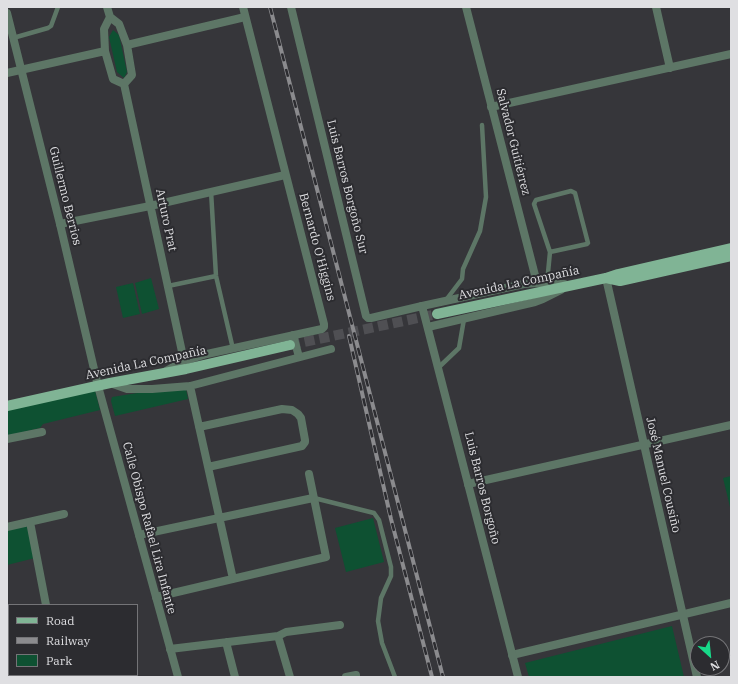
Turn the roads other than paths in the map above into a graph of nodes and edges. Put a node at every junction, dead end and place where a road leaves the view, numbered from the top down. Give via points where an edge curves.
1 (58, 7) edge
2 (107, 7) edge
3 (243, 7) edge
4 (291, 7) edge
5 (466, 7) edge
6 (656, 7) edge
7 (7, 13) edge
8 (110, 17) junction
9 (245, 17) junction
10 (13, 38) junction
11 (127, 45) junction
12 (105, 51) junction
13 (731, 54) edge
14 (670, 68) junction
15 (21, 70) junction
16 (7, 73) edge
17 (124, 84) junction
18 (491, 108) junction
19 (482, 125) dead end
20 (285, 174) junction
21 (211, 191) junction
22 (150, 206) junction
23 (60, 224) junction
24 (731, 248) edge
25 (550, 252) junction
26 (731, 256) edge
27 (216, 276) junction
28 (606, 278) junction
29 (536, 283) junction
30 (547, 284) junction
31 (572, 285) junction
32 (168, 286) junction
33 (445, 301) junction
34 (422, 306) junction
35 (437, 314) tunnel mouth
36 (464, 319) junction
37 (428, 327) junction
38 (292, 340) junction
39 (233, 348) junction
40 (331, 348) dead end
41 (299, 357) junction
42 (184, 361) junction
43 (438, 368) junction
44 (161, 374) junction
45 (110, 384) junction
46 (98, 386) junction
47 (190, 386) junction
48 (7, 406) edge
49 (731, 425) edge
50 (199, 427) junction
51 (42, 432) dead end
52 (7, 439) edge
53 (644, 444) junction
54 (208, 467) junction
55 (308, 474) dead end
56 (468, 484) junction
57 (313, 498) junction
58 (64, 514) dead end
59 (219, 518) junction
60 (30, 522) junction
61 (7, 527) edge
62 (139, 536) junction
63 (233, 579) junction
64 (156, 597) junction
65 (46, 604) edge
66 (731, 604) edge
67 (682, 614) junction
68 (340, 625) dead end
69 (278, 636) junction
70 (226, 642) junction
71 (170, 649) junction
72 (512, 655) junction
73 (356, 675) dead end
74 (178, 677) edge
75 (235, 677) edge
76 (290, 677) edge
77 (346, 677) edge
78 (395, 677) edge
79 (518, 677) edge
80 (697, 677) edge

1 - 10 lane via 51,26
2 - 8 street
3 - 9 street, Bernardo O'Higgins
4 - 34 street, Luis Barros Borgoño Sur via 366,316 370,318
5 - 18 street, Salvador Guitiérrez
6 - 14 street
7 - 10 street, Guillermo Berrios
8 - 11 street via 119,24
8 - 12 street via 104,29
9 - 11 street
9 - 20 street, Bernardo O'Higgins
10 - 15 street, Guillermo Berrios
11 - 17 street via 132,75
12 - 15 street
12 - 17 street via 114,79
13 - 14 street
14 - 18 street
15 - 16 street
15 - 23 street, Guillermo Berrios
17 - 22 street, Arturo Prat
18 - 29 street, Salvador Guitiérrez
19 - 33 lane via 486,197 480,231 463,269 462,279
20 - 21 street
20 - 38 street, Bernardo O'Higgins via 324,324 322,329
21 - 22 street
21 - 27 lane
22 - 23 street
22 - 32 street, Arturo Prat
23 - 46 street, Guillermo Berrios
24 - 28 main road, Avenida La Compañía
25 - 25 lane via 534,204 536,200 571,191 575,193 588,243
25 - 30 lane
26 - 28 main road, Avenida La Compañía via 620,281
27 - 32 lane
27 - 39 lane
28 - 31 main road, Avenida La Compañía
28 - 53 street, José Manuel Cousiño
29 - 30 street
29 - 33 street
30 - 31 street
31 - 35 main road, Avenida La Compañía
31 - 36 street via 535,302
32 - 42 street, Arturo Prat
33 - 34 street
34 - 37 street, Luis Barros Borgoño
36 - 37 street
36 - 43 lane via 459,348
37 - 43 street, Luis Barros Borgoño
38 - 39 street, Bernardo O'Higgins
38 - 41 street
38 - 44 main road, Avenida La Compañía
39 - 42 street, Bernardo O'Higgins
40 - 41 street
41 - 47 street
42 - 44 street, Bernardo O'Higgins
43 - 56 street, Luis Barros Borgoño
44 - 45 main road, Avenida La Compañía
45 - 46 main road, Avenida La Compañía
45 - 47 street via 127,389
46 - 48 main road, Avenida La Compañía
46 - 62 street, Calle Obispo Rafael Lira Infante
47 - 50 street
49 - 53 street
50 - 54 street
50 - 54 street via 282,409 292,410 300,418 305,440 302,446
51 - 52 street
53 - 56 street
53 - 67 street, José Manuel Cousiño
54 - 59 street
55 - 57 street
56 - 72 street, Luis Barros Borgoño
57 - 59 street
57 - 63 street via 326,558
57 - 78 lane via 374,513 379,520 391,576 381,598 378,621 382,643
58 - 60 street
59 - 62 street
59 - 63 street
60 - 61 street
60 - 65 street
62 - 64 street, Calle Obispo Rafael Lira Infante
63 - 64 street
64 - 71 street, Calle Obispo Rafael Lira Infante
66 - 67 street
67 - 72 street
67 - 80 street, José Manuel Cousiño
68 - 69 street via 286,632
69 - 70 street
69 - 76 street
70 - 71 street
70 - 75 street
71 - 74 street, Calle Obispo Rafael Lira Infante
72 - 79 street, Luis Barros Borgoño
73 - 77 street

